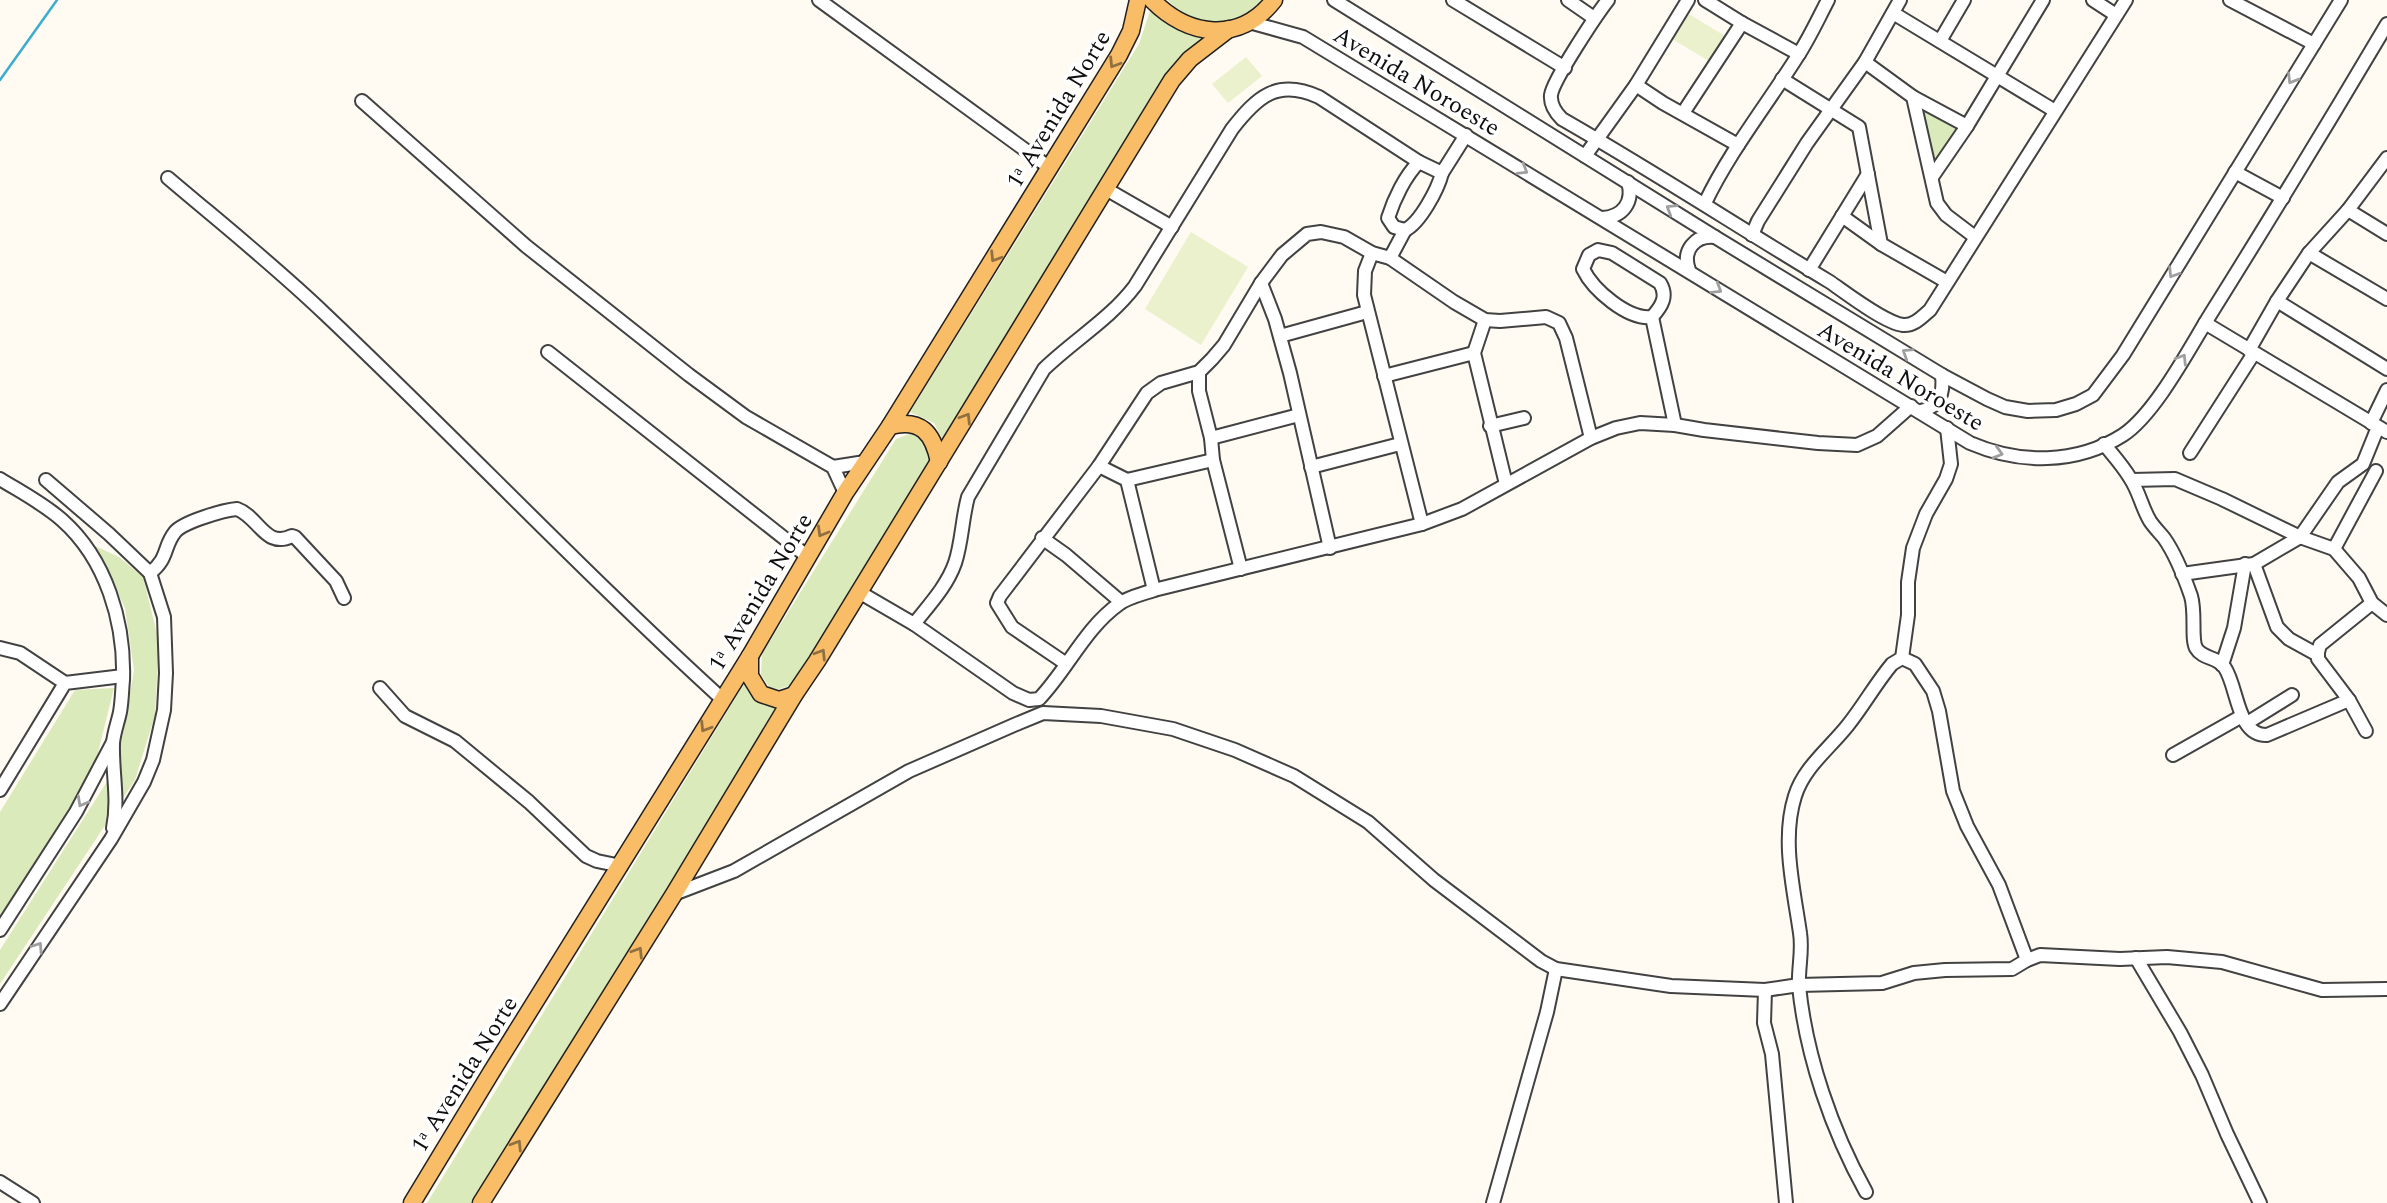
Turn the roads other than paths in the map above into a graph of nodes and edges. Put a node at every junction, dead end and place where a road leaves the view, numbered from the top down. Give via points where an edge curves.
1 (819, 0) edge
2 (1138, 0) edge
3 (1153, 0) edge
4 (1274, 0) edge
5 (1334, 0) edge
6 (1569, 0) edge
7 (1608, 0) edge
8 (1688, 0) edge
9 (1705, 0) edge
10 (1828, 0) edge
11 (1900, 0) edge
12 (1964, 0) edge
13 (2043, 0) edge
14 (2093, 0) edge
15 (2126, 0) edge
16 (2230, 0) edge
17 (2341, 0) edge
18 (1460, 2) edge
19 (1893, 13) junction
20 (2116, 15) junction
21 (1594, 18) junction
22 (1249, 22) junction
23 (1742, 23) junction
24 (2387, 24) edge
25 (1229, 29) junction
26 (1940, 41) junction
27 (2314, 44) junction
28 (1799, 54) junction
29 (1865, 62) junction
30 (1565, 68) junction
31 (1997, 75) junction
32 (1782, 79) junction
33 (1636, 85) junction
34 (1913, 97) junction
35 (362, 101) dead end
36 (1830, 109) junction
37 (2055, 111) junction
38 (1683, 113) junction
39 (1967, 126) junction
40 (1466, 135) junction
41 (1596, 138) junction
42 (1738, 145) junction
43 (1585, 156) junction
44 (1419, 162) junction
45 (2385, 165) edge
46 (1050, 168) junction
47 (2235, 172) junction
48 (1442, 173) junction
49 (1868, 174) junction
50 (1931, 177) junction
51 (168, 178) dead end
52 (1628, 182) junction
53 (1106, 189) junction
54 (2283, 198) junction
55 (1705, 203) junction
56 (2348, 210) junction
57 (1842, 216) junction
58 (1602, 218) junction
59 (1172, 227) junction
60 (1405, 230) junction
61 (2387, 234) edge
62 (1752, 235) junction
63 (1715, 237) junction
64 (1975, 237) junction
65 (1881, 244) junction
66 (1372, 253) junction
67 (2309, 253) junction
68 (1390, 258) junction
69 (1689, 270) junction
70 (1809, 270) junction
71 (1947, 282) junction
72 (1261, 283) junction
73 (2387, 299) edge
74 (2277, 301) junction
75 (1367, 313) junction
76 (1652, 317) junction
77 (1485, 320) junction
78 (2205, 323) junction
79 (1280, 336) junction
80 (548, 352) dead end
81 (2252, 352) junction
82 (1474, 353) junction
83 (2387, 369) edge
84 (1199, 372) junction
85 (1942, 375) junction
86 (1384, 376) junction
87 (2387, 390) edge
88 (1916, 409) junction
89 (1299, 415) junction
90 (1524, 418) dead end
91 (1675, 425) junction
92 (890, 426) junction
93 (1490, 426) junction
94 (2378, 427) edge
95 (1947, 428) junction
96 (1211, 438) junction
97 (1591, 438) junction
98 (1400, 444) junction
99 (2104, 444) junction
100 (2190, 453) dead end
101 (1213, 460) junction
102 (939, 461) junction
103 (864, 462) junction
104 (2363, 464) junction
105 (1098, 466) junction
106 (833, 467) junction
107 (1311, 467) junction
108 (2381, 474) edge
109 (0, 479) edge
110 (46, 480) dead end
111 (1127, 480) junction
112 (2132, 480) junction
113 (1506, 484) junction
114 (845, 493) junction
115 (1422, 524) junction
116 (2300, 537) junction
117 (1042, 538) junction
118 (1330, 548) junction
119 (2334, 549) junction
120 (808, 557) junction
121 (2250, 564) junction
122 (1241, 569) junction
123 (150, 573) junction
124 (2182, 574) junction
125 (1154, 590) junction
126 (859, 592) junction
127 (344, 597) dead end
128 (1121, 602) junction
129 (2372, 603) junction
130 (2387, 615) edge
131 (914, 624) junction
132 (0, 648) edge
133 (2318, 655) junction
134 (750, 656) junction
135 (1902, 658) junction
136 (1065, 663) junction
137 (2222, 664) junction
138 (123, 677) junction
139 (65, 683) junction
140 (380, 688) dead end
141 (794, 695) junction
142 (2292, 695) dead end
143 (722, 699) junction
144 (1039, 699) junction
145 (2348, 700) junction
146 (1043, 713) junction
147 (2244, 720) junction
148 (2366, 731) dead end
149 (113, 741) junction
150 (2173, 755) dead end
151 (0, 790) edge
152 (111, 839) junction
153 (621, 866) junction
154 (674, 894) junction
155 (0, 930) edge
156 (2136, 958) junction
157 (2027, 960) junction
158 (1556, 969) junction
159 (1799, 985) junction
160 (2387, 989) edge
161 (1765, 990) junction
162 (0, 1004) edge
163 (0, 1182) edge
164 (1866, 1192) dead end
165 (33, 1203) edge
166 (412, 1203) edge
167 (481, 1203) edge
168 (1493, 1203) edge
169 (1786, 1203) edge
170 (2260, 1203) edge

1 - 46 street
2 -> 46 main road, 1ᵃ Avenida Norte via 1125,45
3 - 25 main road via 1186,26
4 - 22 main road
5 - 43 street, Avenida Noroeste
6 - 21 street
7 - 21 street
8 - 33 street
9 - 23 street
10 - 28 street
11 - 19 street
12 - 26 street
13 - 31 street
14 - 20 street
15 - 20 street
16 - 27 street
17 - 27 street, Avenida Noroeste
18 - 30 street
19 - 26 street
19 - 29 street
20 - 37 street
21 - 30 street
22 - 25 main road
22 - 40 street, Avenida Noroeste via 1303,37
23 - 28 street
23 - 38 street
24 - 54 street, Avenida Noroeste
25 - 53 main road via 1190,59 1172,80
26 - 31 street
27 -> 47 street, Avenida Noroeste
28 - 32 street
29 - 34 street
29 - 36 street
30 - 41 street via 1551,94 1554,111
31 - 37 street
31 - 39 street
32 - 36 street
32 - 42 street
33 - 38 street
33 - 41 street
34 - 39 street
34 - 50 street
35 - 106 street via 526,246 689,375 746,417
36 - 49 street via 1859,127
36 - 62 street
37 - 64 street
38 - 42 street
39 - 50 street
40 - 48 street
40 -> 58 street, Avenida Noroeste
41 - 43 street
41 - 55 street
42 - 55 street
43 - 52 street, Avenida Noroeste
44 - 48 street
44 - 59 street via 1319,97 1306,91 1274,90 1250,107 1232,130
44 - 60 street via 1388,218 1394,227
45 - 56 street
46 -> 92 main road, 1ᵃ Avenida Norte
47 - 54 street
47 -> 85 street, Avenida Noroeste via 2123,355 2093,395 2056,410 2028,411 2005,407
48 - 60 street via 1423,212
49 - 57 street
49 - 65 street
50 - 64 street via 1937,203
51 - 143 street via 326,314 648,632
52 - 58 street via 1630,197 1623,210
63 -> 52 street, Avenida Noroeste
53 - 59 street
102 -> 53 main road
54 - 78 street, Avenida Noroeste
55 - 62 street
56 - 61 street
56 - 67 street
57 - 65 street
57 - 70 street
58 - 69 street, Avenida Noroeste
59 - 131 street via 1120,306 1044,369 968,497 949,577
60 - 68 street
62 - 70 street
63 - 69 street via 1700,238 1689,248
85 -> 63 street, Avenida Noroeste
64 - 71 street
65 - 71 street
66 - 68 street
66 - 72 street via 1345,237 1307,234 1282,255
66 - 75 street via 1363,284
67 - 73 street
67 - 74 street
68 - 77 street
69 -> 88 street, Avenida Noroeste
70 - 71 street via 1874,311 1906,325 1930,310
72 - 79 street
72 - 84 street via 1224,345
74 - 81 street
74 - 83 street
75 - 79 street
75 - 86 street
76 - 76 street via 1664,297 1660,283 1605,250 1589,255 1583,269 1594,288 1634,314
76 - 91 street
77 - 82 street
77 - 97 street via 1546,317 1559,323
78 - 81 street
99 -> 78 street, Avenida Noroeste via 2124,434 2156,401
79 - 89 street
80 - 120 street
81 - 94 street
81 - 100 street
82 - 86 street
82 - 93 street
84 - 96 street
84 - 105 street via 1161,383 1147,393
85 - 88 street via 1941,398 1934,406
86 - 98 street
87 - 94 street
88 - 91 street via 1857,445
88 - 95 street, Avenida Noroeste
89 - 96 street
89 - 107 street
90 - 93 street
91 - 97 street via 1640,424
92 - 102 main road via 911,423 924,430 935,443
92 - 103 main road, 1ᵃ Avenida Norte
93 - 113 street
94 - 104 street
95 -> 99 street, Avenida Noroeste via 1987,450 2023,459 2077,454
95 - 135 street via 1951,464 1913,548
96 - 101 street
97 - 113 street
98 - 107 street
98 - 115 street
99 - 112 street
101 - 111 street
101 - 122 street
102 - 126 main road
103 - 106 street
103 - 114 main road, 1ᵃ Avenida Norte
104 - 108 street
104 - 116 street via 2338,482
105 - 111 street
105 - 117 street
106 - 114 street
107 - 118 street
108 - 119 street
109 - 138 street via 62,520 99,567 120,629
110 - 123 street
111 - 125 street
112 - 116 street via 2175,479
112 - 124 street
113 - 115 street via 1462,509
114 -> 120 main road, 1ᵃ Avenida Norte
115 - 118 street
116 - 119 street
116 - 121 street
117 - 128 street
117 - 136 street via 997,603 1012,627
118 - 122 street
119 - 129 street via 2360,579
120 - 134 main road, 1ᵃ Avenida Norte
121 - 124 street
121 - 133 street via 2277,626 2289,639
121 - 137 street
122 - 125 street
123 - 127 street via 160,565 180,527 237,509 272,538 295,537 335,580
123 - 152 street via 164,617 164,709 153,760
124 - 137 street via 2194,608 2195,647 2201,655
125 - 128 street
126 - 131 street
141 -> 126 main road
128 - 136 street
129 - 130 street
129 - 133 street via 2320,645
131 - 144 street via 1013,693
132 - 139 street via 20,653
133 - 145 street
134 - 141 main road via 750,676 761,694 779,700
134 - 143 main road, 1ᵃ Avenida Norte
135 - 157 street via 1915,664 1933,691 1953,791 1999,885
135 - 159 street via 1892,664 1847,727 1810,768 1794,798 1790,823 1792,888 1802,952
136 - 144 street
137 - 147 street
138 - 139 street
138 - 149 street
139 - 151 street
140 - 153 street via 405,716 463,747 586,856
141 - 154 main road
142 - 147 street
143 -> 153 main road, 1ᵃ Avenida Norte
144 - 146 street
145 - 147 street via 2267,735 2252,732
145 - 148 street
146 - 154 street via 909,771 734,872
146 - 158 street via 1101,716 1173,729 1294,776 1368,822 1434,880
147 - 150 street
149 - 152 street via 116,800
149 -> 155 street via 76,812
162 -> 152 street
153 - 166 main road, 1ᵃ Avenida Norte
167 -> 154 main road
156 - 157 street via 2040,955
156 - 160 street via 2222,962 2322,990
156 - 170 street via 2202,1075
157 - 159 street via 2011,969 1914,973 1860,985
158 - 161 street via 1671,986
158 - 168 street
159 - 161 street
159 - 164 street via 1826,1101
161 - 169 street via 1764,1023 1772,1054
163 - 165 street

